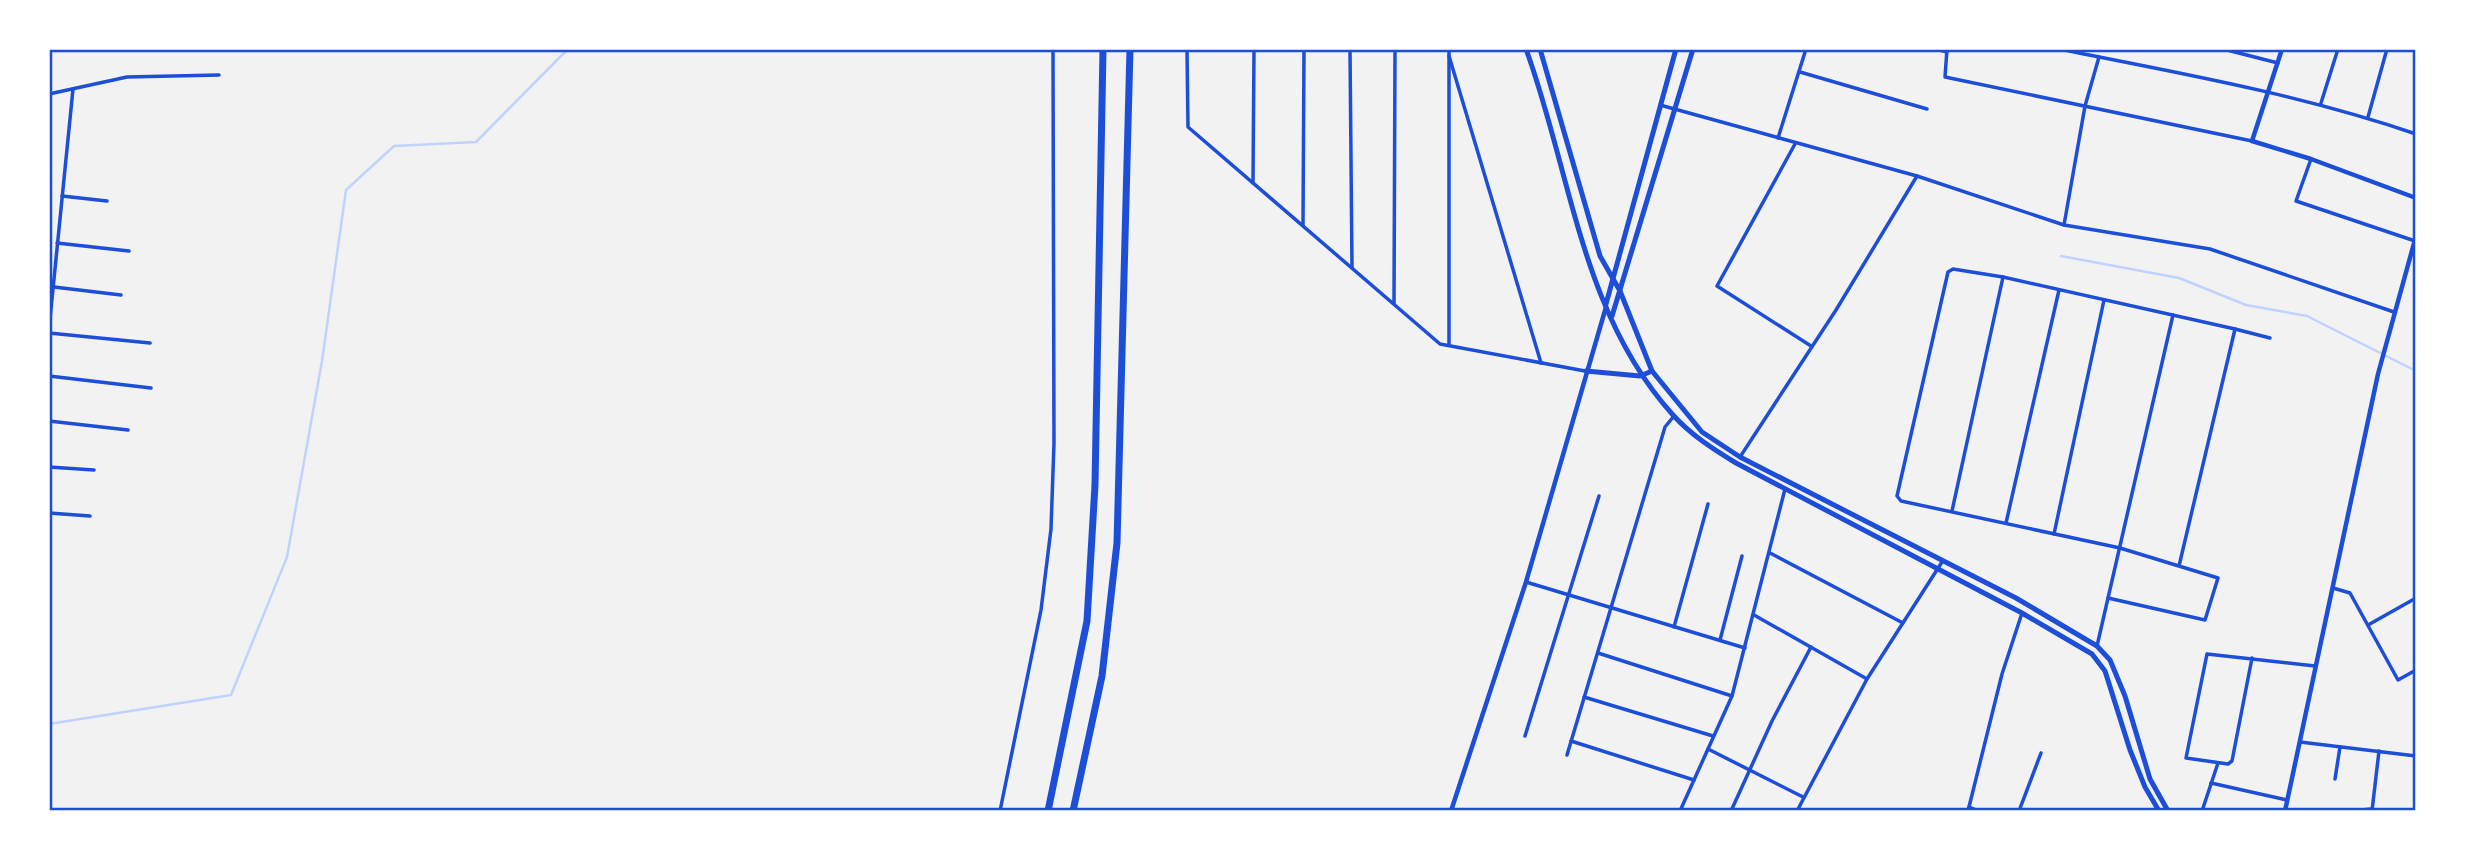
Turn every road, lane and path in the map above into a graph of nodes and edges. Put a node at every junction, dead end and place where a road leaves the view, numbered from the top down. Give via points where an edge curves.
1 (1053, 49) edge
2 (1103, 49) edge
3 (1130, 49) edge
4 (1187, 49) edge
5 (1254, 49) edge
6 (1304, 49) edge
7 (1350, 49) edge
8 (1395, 49) edge
9 (1449, 49) edge
10 (1526, 49) edge
11 (1540, 49) edge
12 (1676, 49) edge
13 (1693, 49) edge
14 (1806, 49) edge
15 (1936, 49) edge
16 (2059, 49) edge
17 (2223, 49) edge
18 (2282, 49) edge
19 (2338, 49) edge
20 (2388, 49) edge
21 (1947, 50) edge
22 (1449, 56) junction
23 (2099, 57) junction
24 (2278, 63) junction
25 (1800, 72) junction
26 (219, 75) dead end
27 (73, 89) junction
28 (2270, 91) junction
29 (49, 94) edge
30 (2321, 103) junction
31 (1660, 105) junction
32 (2085, 106) junction
33 (1675, 108) junction
34 (1927, 109) dead end
35 (2368, 117) junction
36 (2416, 134) edge
37 (1778, 138) junction
38 (2252, 141) junction
39 (1795, 144) junction
40 (2311, 159) junction
41 (1917, 176) junction
42 (1253, 183) junction
43 (62, 196) junction
44 (2416, 198) edge
45 (107, 201) dead end
46 (2064, 225) junction
47 (1303, 226) junction
48 (2415, 239) edge
49 (57, 243) junction
50 (129, 251) dead end
51 (1352, 268) junction
52 (2003, 277) junction
53 (1613, 279) junction
54 (53, 287) junction
55 (2059, 290) junction
56 (1620, 291) junction
57 (121, 295) dead end
58 (2104, 300) junction
59 (1394, 304) junction
60 (1606, 304) junction
61 (2396, 313) junction
62 (2173, 315) junction
63 (1612, 316) junction
64 (2235, 329) junction
65 (49, 331) edge
66 (2270, 338) dead end
67 (150, 343) dead end
68 (1449, 345) junction
69 (1812, 347) junction
70 (1541, 363) junction
71 (1586, 371) junction
72 (1652, 371) junction
73 (49, 376) edge
74 (1640, 376) junction
75 (150, 388) dead end
76 (1674, 416) junction
77 (49, 421) edge
78 (128, 430) dead end
79 (1740, 457) junction
80 (49, 467) edge
81 (94, 470) dead end
82 (1785, 489) junction
83 (1599, 496) dead end
84 (1708, 505) dead end
85 (1952, 511) junction
86 (49, 513) edge
87 (90, 516) dead end
88 (2006, 523) junction
89 (2054, 534) junction
90 (2120, 548) junction
91 (1770, 554) junction
92 (1742, 556) dead end
93 (1942, 562) junction
94 (2179, 566) junction
95 (1937, 569) junction
96 (1526, 582) junction
97 (2333, 588) junction
98 (1568, 595) junction
99 (2109, 597) junction
100 (2416, 598) edge
101 (1611, 609) junction
102 (2022, 613) junction
103 (1754, 615) junction
104 (1903, 623) junction
105 (2368, 625) junction
106 (1674, 627) junction
107 (1720, 640) junction
108 (2097, 646) junction
109 (1746, 648) junction
110 (1811, 648) junction
111 (1598, 653) junction
112 (2252, 658) junction
113 (2317, 667) junction
114 (2416, 670) edge
115 (1867, 679) junction
116 (2416, 689) edge
117 (1584, 696) junction
118 (1732, 696) junction
119 (1525, 736) dead end
120 (1714, 736) junction
121 (1571, 741) junction
122 (2300, 743) junction
123 (2340, 747) junction
124 (1708, 749) junction
125 (2379, 751) junction
126 (2040, 753) dead end
127 (1567, 755) dead end
128 (2416, 755) edge
129 (2218, 763) junction
130 (1750, 770) junction
131 (2335, 779) dead end
132 (1694, 780) junction
133 (2211, 783) junction
134 (1803, 797) junction
135 (2416, 797) edge
136 (2287, 800) junction
137 (1969, 809) edge
138 (2372, 810) edge
139 (1000, 811) edge
140 (1048, 811) edge
141 (1073, 811) edge
142 (1451, 811) edge
143 (1680, 811) edge
144 (1731, 811) edge
145 (1797, 811) edge
146 (1979, 811) edge
147 (2019, 811) edge
148 (2159, 811) edge
149 (2168, 811) edge
150 (2202, 811) edge
151 (2285, 811) edge
152 (2312, 811) edge
153 (2324, 811) edge
154 (2353, 811) edge
155 (2415, 811) edge

1 - 139 street via 1051,529 1041,610
2 - 140 highway via 1096,485 1087,621
3 - 141 highway via 1117,543 1102,676
4 - 42 street via 1188,127
5 - 42 street
6 - 47 street
7 - 51 street
8 - 59 street
9 - 22 street
10 - 60 main road via 1584,257
11 - 53 main road via 1600,256
12 - 31 main road
13 - 33 main road
14 - 25 street
15 - 21 street
16 - 23 street
17 - 24 street
18 - 24 street
19 - 30 street
20 - 35 street
21 - 32 street via 1945,77
22 - 68 street
22 - 70 street
23 - 28 street
23 - 32 street
24 - 28 street
25 - 34 street
25 - 37 street
26 - 27 street via 127,77
27 - 29 street
27 - 43 street
28 - 30 street
28 - 38 street
30 - 35 street
31 - 33 street
31 - 53 main road
32 - 38 street
32 - 46 street
33 - 37 street
33 - 56 main road
35 - 36 street
37 - 39 street
38 - 40 street
39 - 41 street
39 - 69 street via 1717,286
40 - 44 street
40 - 48 street via 2296,201
41 - 46 street
41 - 69 street
42 - 47 street
43 - 45 street
43 - 49 street
46 - 61 street via 2210,249
47 - 51 street
48 - 61 street
49 - 50 street
49 - 54 street
51 - 59 street
52 - 55 street
52 - 85 street
52 - 85 street via 1948,272 1897,496 1901,501
53 - 56 main road
53 - 60 main road
54 - 57 street
54 - 65 street
55 - 58 street
55 - 88 street
56 - 63 main road
56 - 72 main road
58 - 62 street
58 - 89 street
59 - 68 street via 1440,344
60 - 63 main road
60 - 71 street
61 - 97 street via 2378,374
62 - 64 street
62 - 90 street
63 - 74 main road
64 - 66 street
64 - 94 street
65 - 67 street
68 - 70 street
69 - 79 street
70 - 71 street
71 - 74 main road
71 - 96 street
72 - 74 main road
72 - 79 main road via 1702,432
73 - 75 street
74 - 76 main road
76 - 82 main road via 1736,463
76 - 101 street via 1665,427
77 - 78 street
79 - 93 main road
80 - 81 street
82 - 91 street
82 - 95 main road
83 - 98 street
84 - 106 street
85 - 88 street
86 - 87 street
88 - 89 street
89 - 90 street
90 - 94 street
90 - 99 street
91 - 103 street
91 - 104 street
92 - 107 street
93 - 95 street
93 - 108 main road via 2016,598
94 - 99 street via 2218,578 2205,620
95 - 102 main road
95 - 104 street
96 - 98 street
96 - 142 street
97 - 105 street via 2350,593
97 - 113 street
98 - 101 street
98 - 119 street
99 - 108 street
100 - 105 street
101 - 106 street
101 - 111 street
102 - 137 street
102 - 148 main road via 2092,654 2105,671 2130,750
103 - 109 street
103 - 110 street
104 - 115 street
105 - 114 street via 2398,680
106 - 107 street
107 - 109 street
108 - 149 main road via 2110,660 2150,779
109 - 118 street
110 - 115 street
110 - 130 street
111 - 117 street
111 - 118 street
112 - 113 street
112 - 129 street via 2232,761
112 - 129 street via 2211,653 2205,657 2185,755 2189,760
113 - 122 street
115 - 134 street
116 - 128 street
117 - 120 street
117 - 121 street
118 - 120 street
120 - 124 street
121 - 127 street
121 - 132 street
122 - 123 street
122 - 136 street
123 - 125 street
123 - 131 street
124 - 130 street
124 - 132 street
125 - 128 street
125 - 138 street
126 - 147 street
129 - 133 street
130 - 134 street
130 - 144 street
132 - 143 street
133 - 136 street
133 - 150 street
134 - 145 street
135 - 155 street
136 - 151 street
137 - 146 street
138 - 154 street
152 - 153 street

